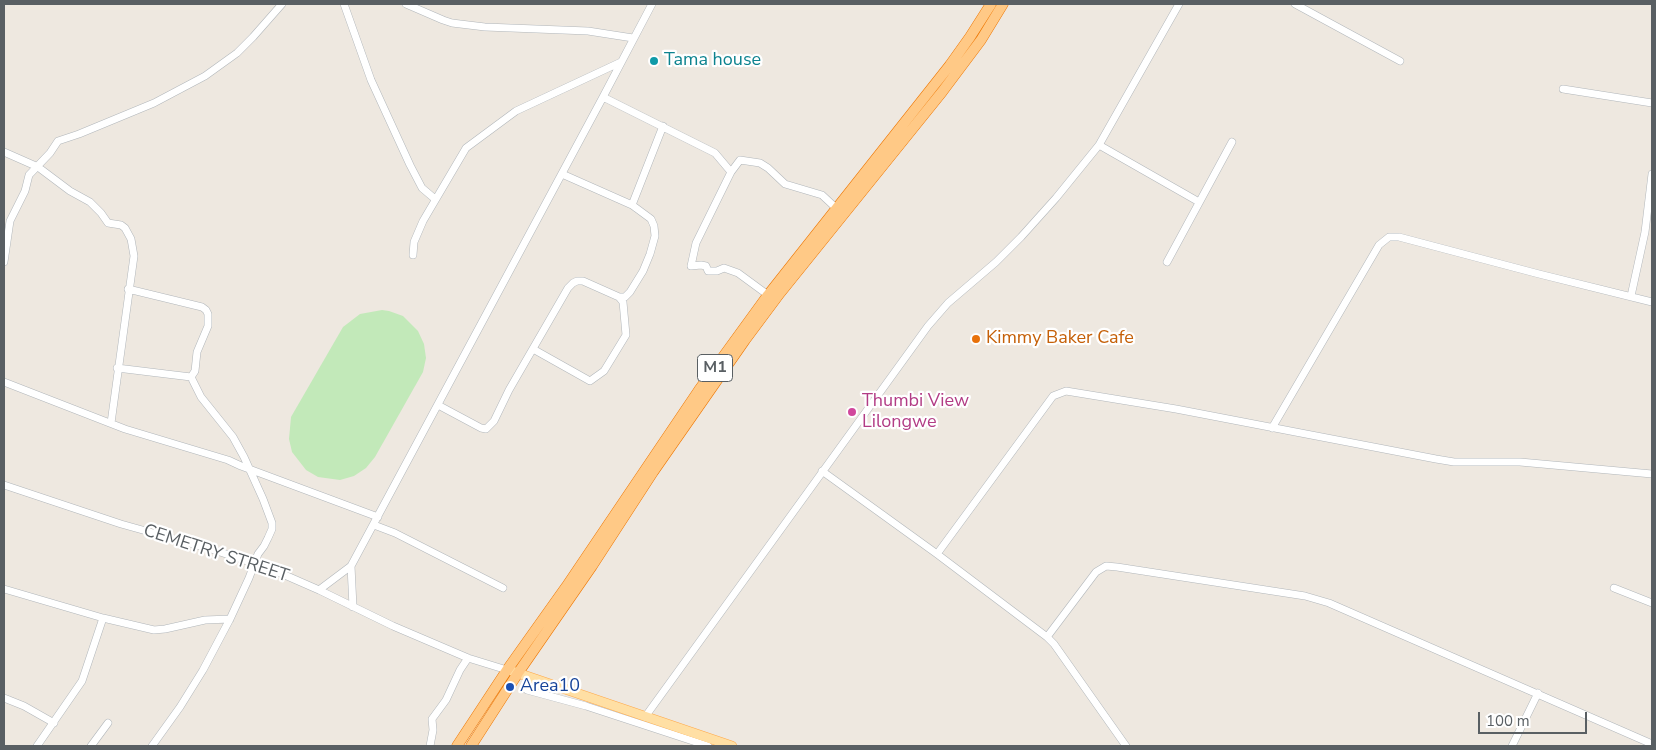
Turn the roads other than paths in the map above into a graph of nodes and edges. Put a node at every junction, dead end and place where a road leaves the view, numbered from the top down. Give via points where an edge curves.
1 (282, 4) edge
2 (344, 4) edge
3 (406, 4) edge
4 (652, 4) edge
5 (991, 4) edge
6 (1003, 4) edge
7 (1179, 4) edge
8 (1295, 4) edge
9 (633, 38) junction
10 (1400, 61) dead end
11 (621, 62) junction
12 (1563, 89) dead end
13 (603, 97) junction
14 (1652, 103) edge
15 (663, 126) junction
16 (1232, 142) dead end
17 (1099, 145) junction
18 (4, 152) edge
19 (38, 167) junction
20 (731, 172) junction
21 (562, 174) junction
22 (1652, 174) edge
23 (435, 199) junction
24 (1199, 202) junction
25 (632, 205) junction
26 (836, 208) junction
27 (7, 219) edge
28 (413, 256) dead end
29 (4, 262) edge
30 (1167, 262) dead end
31 (128, 289) junction
32 (768, 295) junction
33 (1631, 296) junction
34 (619, 297) junction
35 (1652, 302) edge
36 (534, 349) junction
37 (117, 368) junction
38 (191, 377) junction
39 (4, 382) edge
40 (438, 405) junction
41 (111, 423) junction
42 (1272, 428) junction
43 (249, 469) junction
44 (822, 472) junction
45 (1652, 474) edge
46 (4, 485) edge
47 (378, 517) junction
48 (374, 525) junction
49 (937, 554) junction
50 (254, 562) junction
51 (351, 566) junction
52 (503, 588) dead end
53 (1614, 588) dead end
54 (4, 590) edge
55 (319, 590) junction
56 (1652, 603) edge
57 (353, 607) junction
58 (103, 618) junction
59 (230, 619) junction
60 (1047, 637) junction
61 (468, 658) junction
62 (507, 670) junction
63 (518, 673) junction
64 (527, 690) dead end
65 (1538, 693) junction
66 (4, 698) edge
67 (645, 717) junction
68 (54, 723) junction
69 (108, 723) dead end
70 (1652, 744) edge
71 (38, 746) edge
72 (91, 746) edge
73 (152, 746) edge
74 (430, 746) edge
75 (457, 746) edge
76 (471, 746) edge
77 (708, 746) edge
78 (732, 746) edge
79 (1126, 746) edge
80 (1512, 746) edge

1 - 19 street via 254,37 206,76 154,103 58,141
2 - 23 street via 370,80 422,188
3 - 9 street via 443,20 485,27 588,31
4 - 9 street
5 - 26 highway, M1 via 950,65
6 - 63 highway, M1 via 942,92 744,340
7 - 17 street
8 - 10 street
9 - 11 street
11 - 13 street
11 - 23 street via 516,112 466,148
12 - 14 street
13 - 15 street
13 - 21 street
15 - 20 street via 715,154
15 - 25 street
16 - 24 street
17 - 24 street
17 - 44 street via 1021,237 941,311
18 - 19 street
19 - 27 street via 30,175 25,191
19 - 31 street via 96,207 108,223 125,228 134,256
20 - 26 street via 740,160 760,163 785,184 822,195
20 - 32 street via 696,243 690,266 706,266 708,272 724,268 738,272
21 - 25 street
21 - 40 street
22 - 33 street via 1645,232
23 - 28 street via 414,242
24 - 30 street
25 - 34 street via 651,219 655,236 643,271 630,292
26 - 32 highway, M1
27 - 29 street
31 - 37 street
31 - 38 street via 206,310 208,326
32 - 62 highway, M1
33 - 35 street
33 - 42 street via 1399,237 1385,238
34 - 36 street via 583,281 573,283
34 - 36 street via 623,302 626,334 604,372 590,381
36 - 40 street via 494,421 486,429
37 - 38 street
37 - 41 street
38 - 43 street via 201,397 233,437
39 - 41 street
40 - 47 street
41 - 43 street
42 - 45 street via 1436,460 1520,462
42 - 49 street via 1066,391 1053,396
43 - 47 street
43 - 50 street via 272,523 268,538
44 - 49 street
44 - 67 street
46 - 50 street, CEMETRY STREET via 121,524
47 - 48 street
48 - 51 street
48 - 52 street
49 - 60 street
50 - 55 street, CEMETRY STREET
50 - 59 street
51 - 55 street
51 - 57 street
53 - 56 street
54 - 58 street
55 - 57 street, CEMETRY STREET
57 - 61 street, CEMETRY STREET
58 - 59 street via 154,630 205,620
58 - 68 street via 82,681
59 - 73 street via 194,684
60 - 65 street via 1096,572 1106,566 1116,566 1317,599
60 - 79 street
61 - 62 street, CEMETRY STREET
61 - 74 street via 432,719
62 - 63 main road
62 - 75 highway, M1
63 - 67 main road
63 - 76 highway, M1
64 - 77 street
65 - 70 street
65 - 80 street
66 - 68 street
67 - 78 main road
68 - 71 street
69 - 72 street

